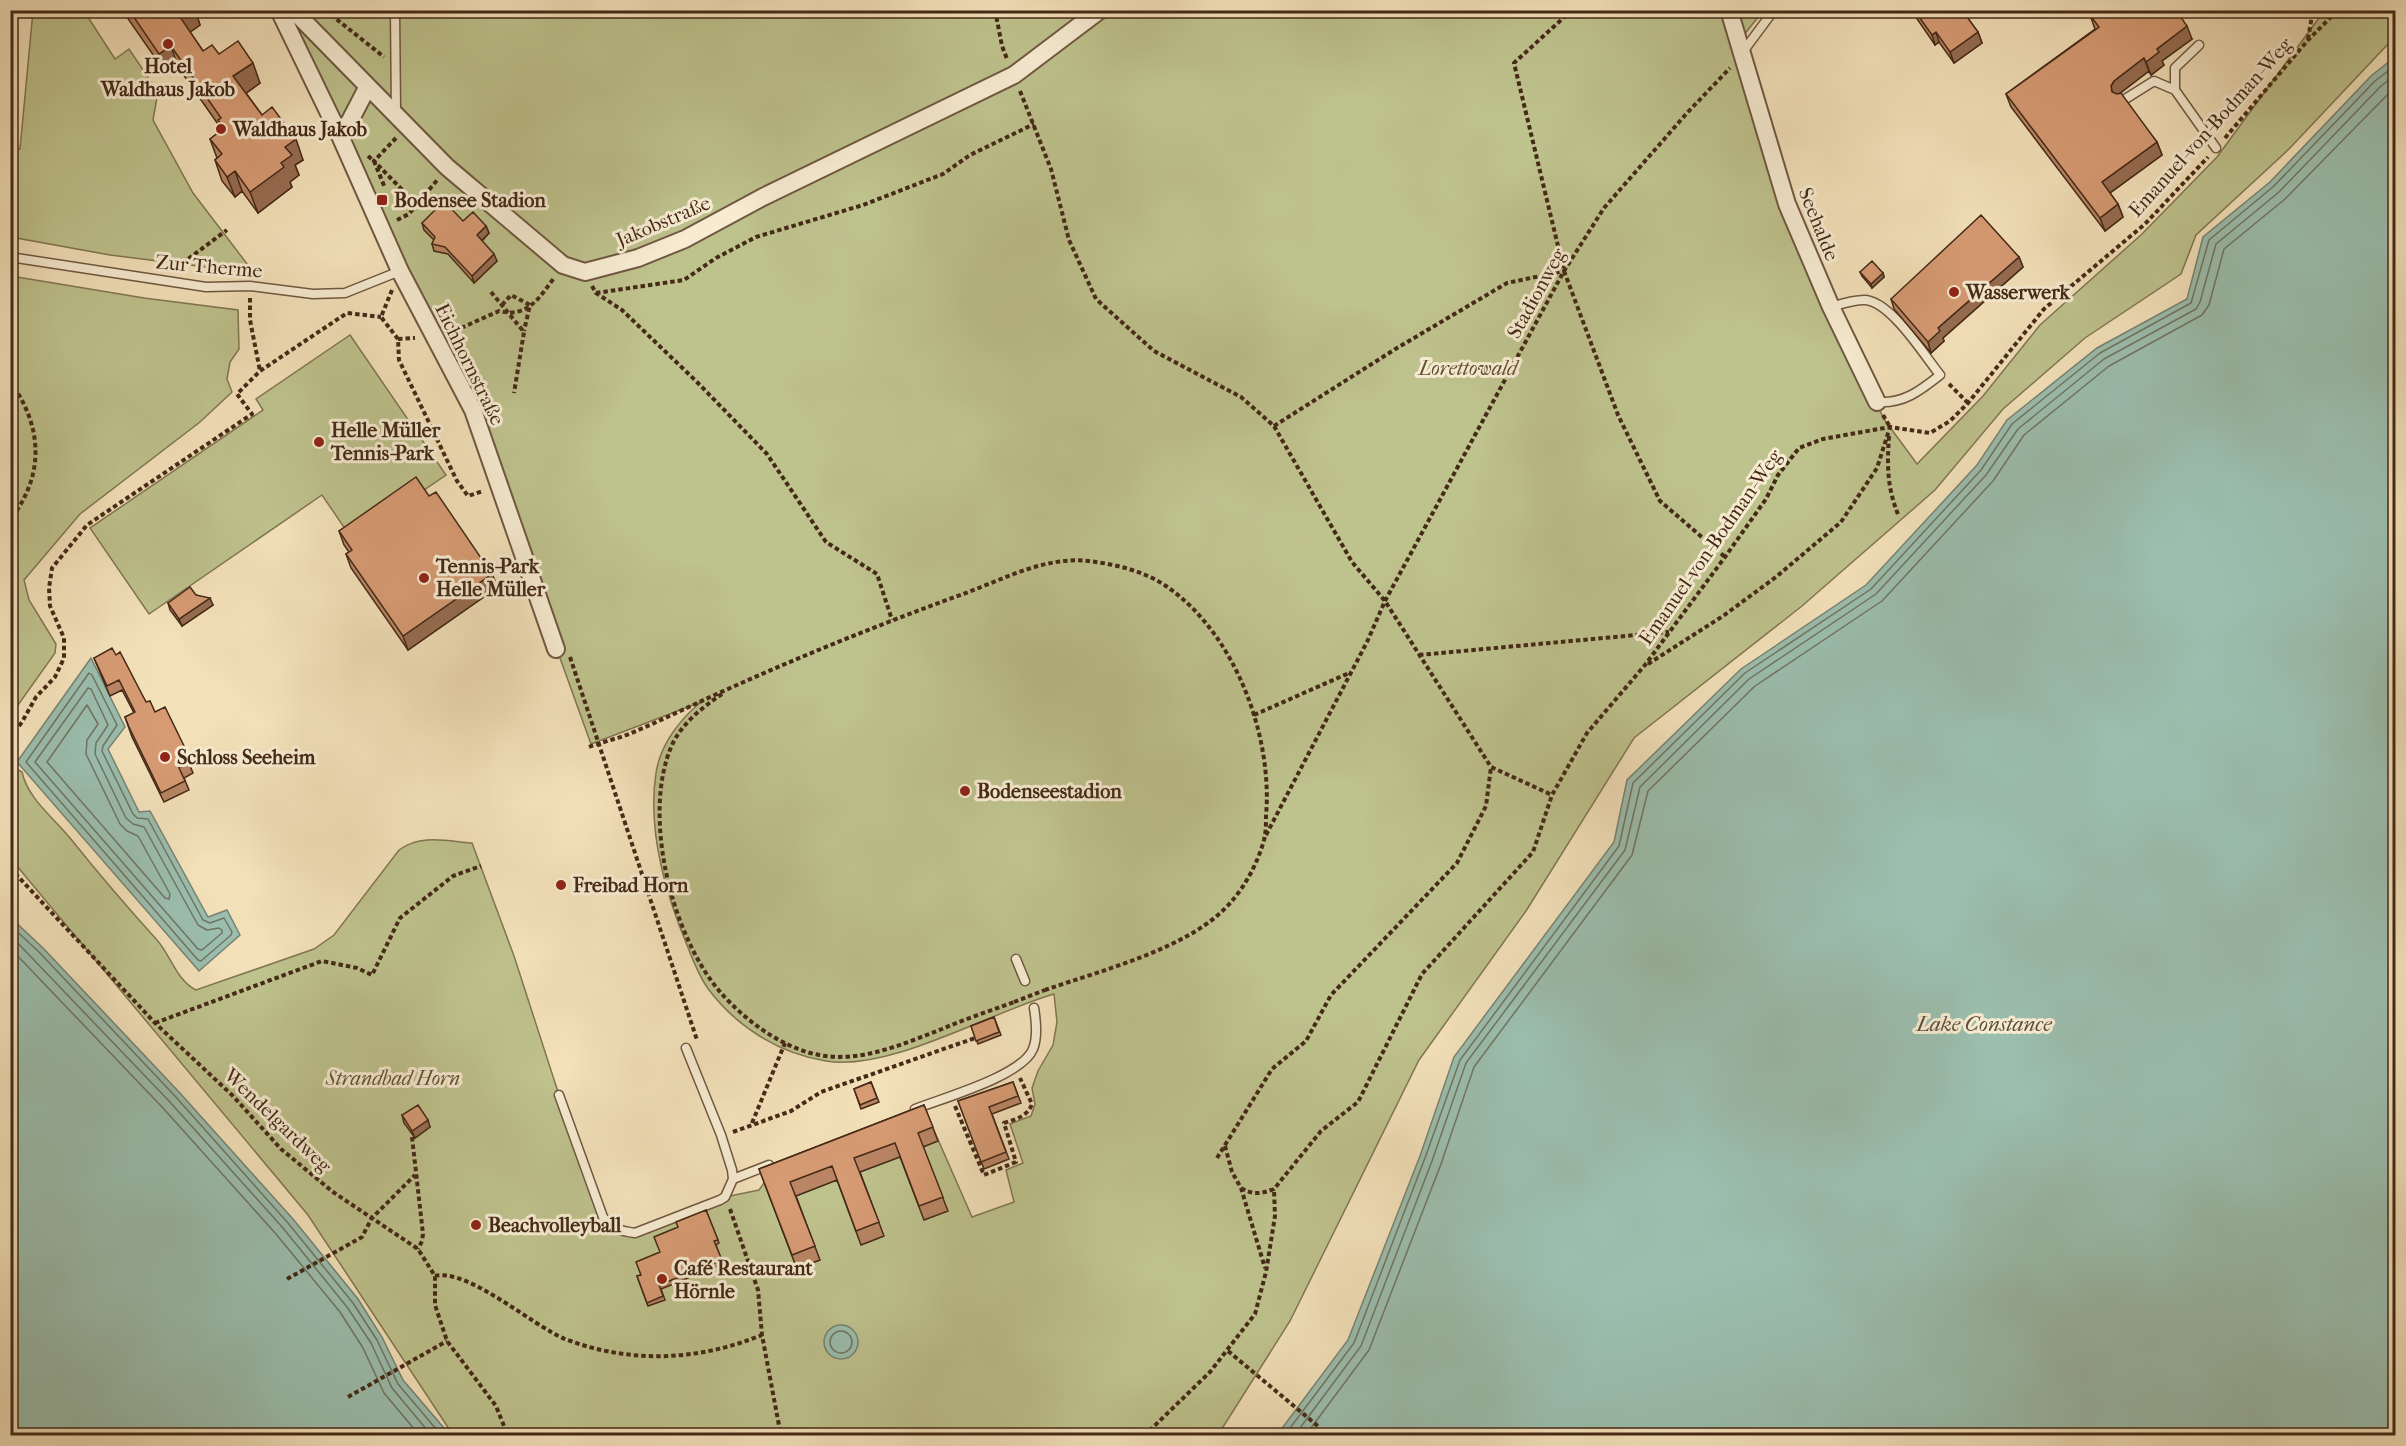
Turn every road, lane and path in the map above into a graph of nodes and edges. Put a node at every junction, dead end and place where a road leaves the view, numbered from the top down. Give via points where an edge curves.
1 (279, 10) edge
2 (292, 10) edge
3 (325, 10) edge
4 (395, 10) edge
5 (995, 10) edge
6 (1100, 10) edge
7 (1572, 10) edge
8 (1729, 10) edge
9 (1774, 10) edge
10 (2313, 10) edge
11 (2338, 10) edge
12 (2308, 40) junction
13 (2199, 45) dead end
14 (1742, 54) junction
15 (396, 66) junction
16 (1014, 75) junction
17 (367, 88) junction
18 (2175, 90) junction
19 (2122, 101) edge
20 (401, 123) junction
21 (1034, 124) junction
22 (341, 138) junction
23 (2216, 148) junction
24 (447, 167) junction
25 (417, 205) junction
26 (397, 220) dead end
27 (226, 230) dead end
28 (10, 257) edge
29 (563, 265) junction
30 (400, 271) junction
31 (1564, 271) junction
32 (142, 277) junction
33 (250, 286) junction
34 (491, 292) dead end
35 (502, 305) junction
36 (530, 305) junction
37 (1831, 307) junction
38 (511, 314) junction
39 (381, 317) junction
40 (442, 321) dead end
41 (447, 331) junction
42 (524, 332) junction
43 (453, 341) dead end
44 (260, 371) junction
45 (1940, 375) junction
46 (10, 381) edge
47 (514, 393) dead end
48 (1877, 402) joint
49 (1968, 403) junction
50 (1274, 426) junction
51 (1890, 428) junction
52 (478, 492) dead end
53 (1899, 517) dead end
54 (10, 520) edge
55 (1725, 557) junction
56 (1384, 601) junction
57 (892, 620) junction
58 (1670, 632) junction
59 (563, 653) joint
60 (1419, 655) junction
61 (1645, 665) junction
62 (1351, 673) junction
63 (733, 687) junction
64 (1254, 715) junction
65 (10, 738) edge
66 (598, 744) junction
67 (589, 747) dead end
68 (1491, 767) junction
69 (1552, 795) junction
70 (1265, 839) junction
71 (481, 866) dead end
72 (10, 868) edge
73 (1016, 958) dead end
74 (1025, 981) dead end
75 (1034, 1008) dead end
76 (155, 1023) junction
77 (975, 1038) edge
78 (785, 1043) junction
79 (699, 1046) dead end
80 (686, 1048) dead end
81 (1016, 1069) junction
82 (559, 1095) dead end
83 (951, 1095) junction
84 (907, 1112) edge
85 (752, 1124) junction
86 (721, 1135) junction
87 (412, 1137) edge
88 (1225, 1146) junction
89 (1217, 1158) dead end
90 (774, 1163) edge
91 (415, 1174) junction
92 (733, 1179) junction
93 (1242, 1188) junction
94 (1274, 1189) junction
95 (725, 1197) junction
96 (372, 1218) junction
97 (418, 1249) junction
98 (1266, 1272) junction
99 (435, 1276) junction
100 (287, 1279) dead end
101 (762, 1335) junction
102 (447, 1341) junction
103 (1228, 1351) junction
104 (348, 1397) dead end
105 (1319, 1427) dead end
106 (1150, 1434) edge
107 (508, 1436) edge
108 (781, 1436) edge
109 (1144, 1436) edge

1 - 22 street, Eichhornstraße
2 - 17 street, Jakobstraße
3 - 15 path
4 - 15 lane
5 - 16 path via 1002,46
6 - 16 street, Jakobstraße
7 - 31 path via 1514,63
8 - 14 street, Seehalde
9 - 14 lane
10 - 12 path
11 - 12 path, Emanuel-von-Bodman-Weg
12 - 23 path, Emanuel-von-Bodman-Weg
13 - 18 lane via 2175,68
14 - 31 path, Stadionweg via 1604,208
14 - 37 street, Seehalde via 1787,204
15 - 20 lane
16 - 21 path
16 - 29 street, Jakobstraße via 685,239 638,258 585,272
17 - 20 street, Jakobstraße
17 - 22 street
18 - 19 lane via 2154,81
18 - 23 lane
20 - 24 street, Jakobstraße
20 - 25 path via 374,161
21 - 50 path via 1051,169 1069,240 1096,299 1154,351 1241,397
21 - 57 path via 943,174 863,205 756,237 684,280 596,293 622,310 767,454 826,542 877,574
22 - 30 street, Eichhornstraße
23 - 49 path, Emanuel-von-Bodman-Weg via 2145,224 2044,309
24 - 25 path
24 - 29 street, Jakobstraße
25 - 26 path
27 - 32 path via 184,261
28 - 32 lane, Zur Therme
29 - 36 path via 537,302
30 - 33 lane, Zur Therme via 345,294
30 - 39 path
30 - 59 street, Eichhornstraße via 473,410
31 - 50 path via 1507,283
31 - 55 path via 1618,415 1659,501
31 - 56 path, Stadionweg
32 - 33 lane, Zur Therme via 206,286
33 - 44 path via 250,320
34 - 35 path
35 - 36 path via 511,295
35 - 38 path
36 - 38 path via 521,313
36 - 42 path
37 - 45 lane via 1865,300 1881,306
37 - 48 street, Seehalde
38 - 41 path via 500,311
38 - 42 path
39 - 44 path via 347,312
39 - 52 path via 398,339 399,360 457,481 468,496
40 - 41 path
41 - 43 path
42 - 47 path
44 - 65 path via 237,394 252,414 87,525 52,568 50,606 64,638 64,658 55,677 36,697
45 - 48 lane via 1892,403
45 - 49 path
46 - 54 path via 29,413 36,450 30,490
49 - 51 path, Emanuel-von-Bodman-Weg via 1950,422 1930,433
50 - 56 path via 1352,562
51 - 53 path via 1886,472
51 - 55 path, Emanuel-von-Bodman-Weg via 1799,448
51 - 61 path via 1877,468 1841,522 1723,616
55 - 58 path, Emanuel-von-Bodman-Weg
56 - 60 path
56 - 62 path, Stadionweg
57 - 63 path
57 - 64 path via 1054,562 1086,561 1132,569 1165,585 1201,615 1225,652
58 - 60 path
58 - 61 path, Emanuel-von-Bodman-Weg
59 - 66 path
60 - 68 path
61 - 69 path, Emanuel-von-Bodman-Weg via 1587,733
62 - 64 path
62 - 70 path, Stadionweg
63 - 66 path via 625,736
63 - 78 path via 698,711 673,743 662,777 659,826 667,878 699,960 720,992 748,1020
64 - 70 path via 1264,749 1268,797
66 - 67 path
66 - 79 path
68 - 69 path
68 - 88 path via 1486,806 1457,863 1330,995 1306,1041 1272,1069
69 - 94 path, Emanuel-von-Bodman-Weg via 1533,852 1422,974 1358,1102 1321,1131
70 - 78 path, bridge via 1248,879 1230,903 1203,929 1160,949 893,1048 857,1056 820,1055
71 - 76 path via 453,876 400,918 372,975 322,961
72 - 76 path, Wendelgardweg
73 - 74 lane
75 - 81 lane via 1033,1050
76 - 96 path, Wendelgardweg via 233,1096 281,1149
77 - 85 path via 821,1092 791,1111
78 - 85 path
80 - 86 lane
81 - 83 lane
81 - 83 path via 1032,1104 1029,1112 1004,1123 1016,1162 984,1175
82 - 95 lane via 603,1217 611,1227 635,1233
83 - 84 lane
85 - 86 path
86 - 92 lane
87 - 91 path
88 - 89 path
88 - 93 path via 1232,1172
90 - 92 lane
91 - 96 path
91 - 97 path via 423,1234
92 - 95 lane
93 - 94 path via 1254,1194
93 - 98 path
94 - 98 path via 1275,1216
95 - 101 path via 758,1290
96 - 97 path, Wendelgardweg
96 - 100 path via 362,1237
97 - 99 path, Wendelgardweg
98 - 103 path via 1256,1314
99 - 101 path via 443,1274 464,1281 563,1338 613,1354 689,1355 738,1345
99 - 102 path via 435,1305
101 - 108 path
102 - 104 path
102 - 107 path via 496,1406
103 - 105 path
103 - 106 path
106 - 109 path

